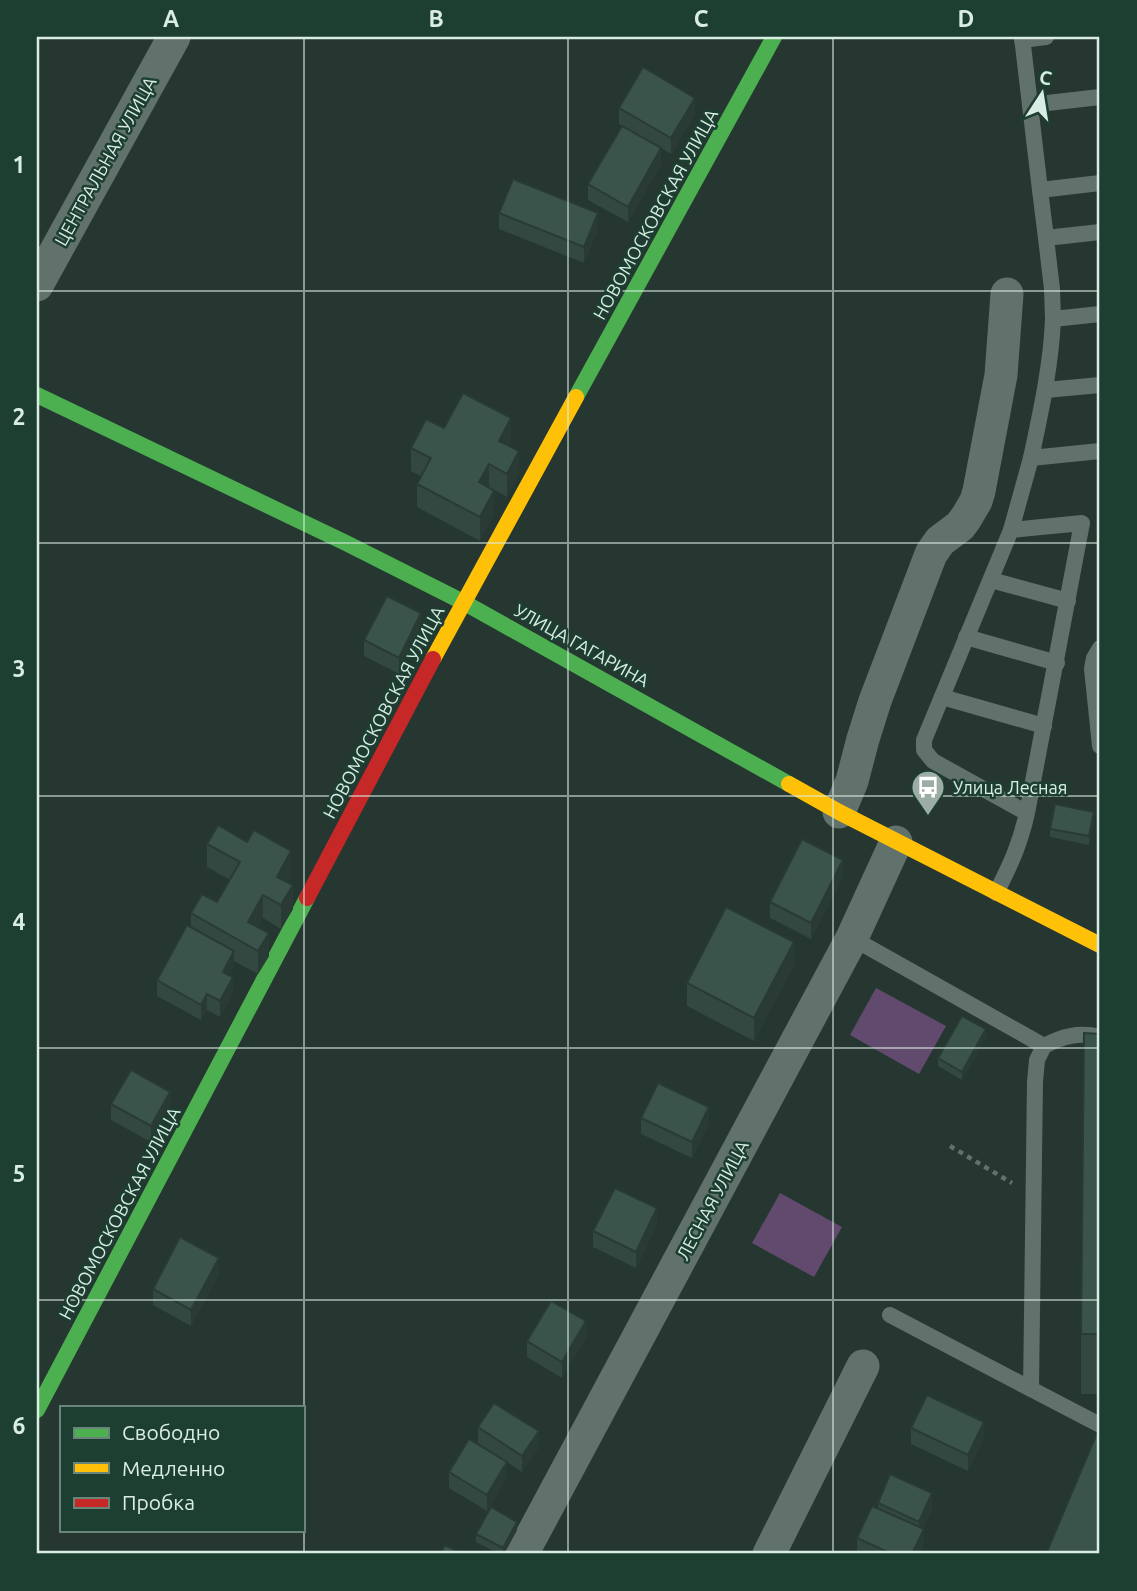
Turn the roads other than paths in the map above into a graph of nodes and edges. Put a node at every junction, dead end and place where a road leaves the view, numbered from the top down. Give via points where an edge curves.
1 (174, 37) edge
2 (774, 37) edge
3 (1046, 37) edge
4 (1022, 38) edge
5 (1100, 97) edge
6 (1030, 105) junction
7 (1100, 183) edge
8 (1040, 190) junction
9 (1100, 232) edge
10 (1046, 238) junction
11 (37, 285) edge
12 (1007, 295) dead end
13 (1100, 314) edge
14 (1053, 319) junction
15 (1100, 385) edge
16 (1046, 390) junction
17 (37, 395) edge
18 (1100, 451) edge
19 (1031, 458) junction
20 (1100, 521) edge
21 (1082, 523) junction
22 (1011, 530) junction
23 (991, 580) junction
24 (1068, 601) junction
25 (463, 602) junction
26 (966, 637) junction
27 (1100, 648) edge
28 (1057, 663) junction
29 (942, 697) junction
30 (1044, 726) junction
31 (1100, 746) edge
32 (839, 812) junction
33 (1027, 813) junction
34 (896, 842) junction
35 (996, 893) junction
36 (852, 939) junction
37 (1100, 945) edge
38 (1100, 1037) edge
39 (1044, 1046) junction
40 (890, 1315) dead end
41 (863, 1366) dead end
42 (1031, 1389) junction
43 (37, 1410) edge
44 (1100, 1425) edge
45 (523, 1554) edge
46 (769, 1554) edge

1 - 11 street, ЦЕНТРАЛЬНАЯ УЛИЦА
2 - 25 street, НОВОМОСКОВСКАЯ УЛИЦА
3 - 4 lane
4 - 6 lane
5 - 6 lane
6 - 8 lane
7 - 8 lane
8 - 10 lane
9 - 10 lane
10 - 14 lane
12 - 32 street via 1002,375 976,501 960,526 931,554
13 - 14 lane
14 - 16 lane
15 - 16 lane
16 - 19 lane
17 - 25 street, УЛИЦА ГАГАРИНА
18 - 19 lane
19 - 22 lane
20 - 21 lane
21 - 22 lane
21 - 24 lane
22 - 23 lane
23 - 24 lane
23 - 26 lane
24 - 28 lane
25 - 32 street, УЛИЦА ГАГАРИНА
25 - 43 street, НОВОМОСКОВСКАЯ УЛИЦА
26 - 28 lane
26 - 29 lane
27 - 31 lane via 1092,663
28 - 30 lane
29 - 30 lane
29 - 33 lane via 924,740 926,754
30 - 33 lane
32 - 34 street, УЛИЦА ГАГАРИНА
33 - 35 lane via 1016,852
34 - 35 street, УЛИЦА ГАГАРИНА
34 - 36 street, ЛЕСНАЯ УЛИЦА
35 - 37 street, УЛИЦА ГАГАРИНА
36 - 39 lane
36 - 45 street, ЛЕСНАЯ УЛИЦА
38 - 39 lane via 1080,1034
39 - 42 lane via 1036,1070
40 - 42 lane
41 - 46 street
42 - 44 lane

